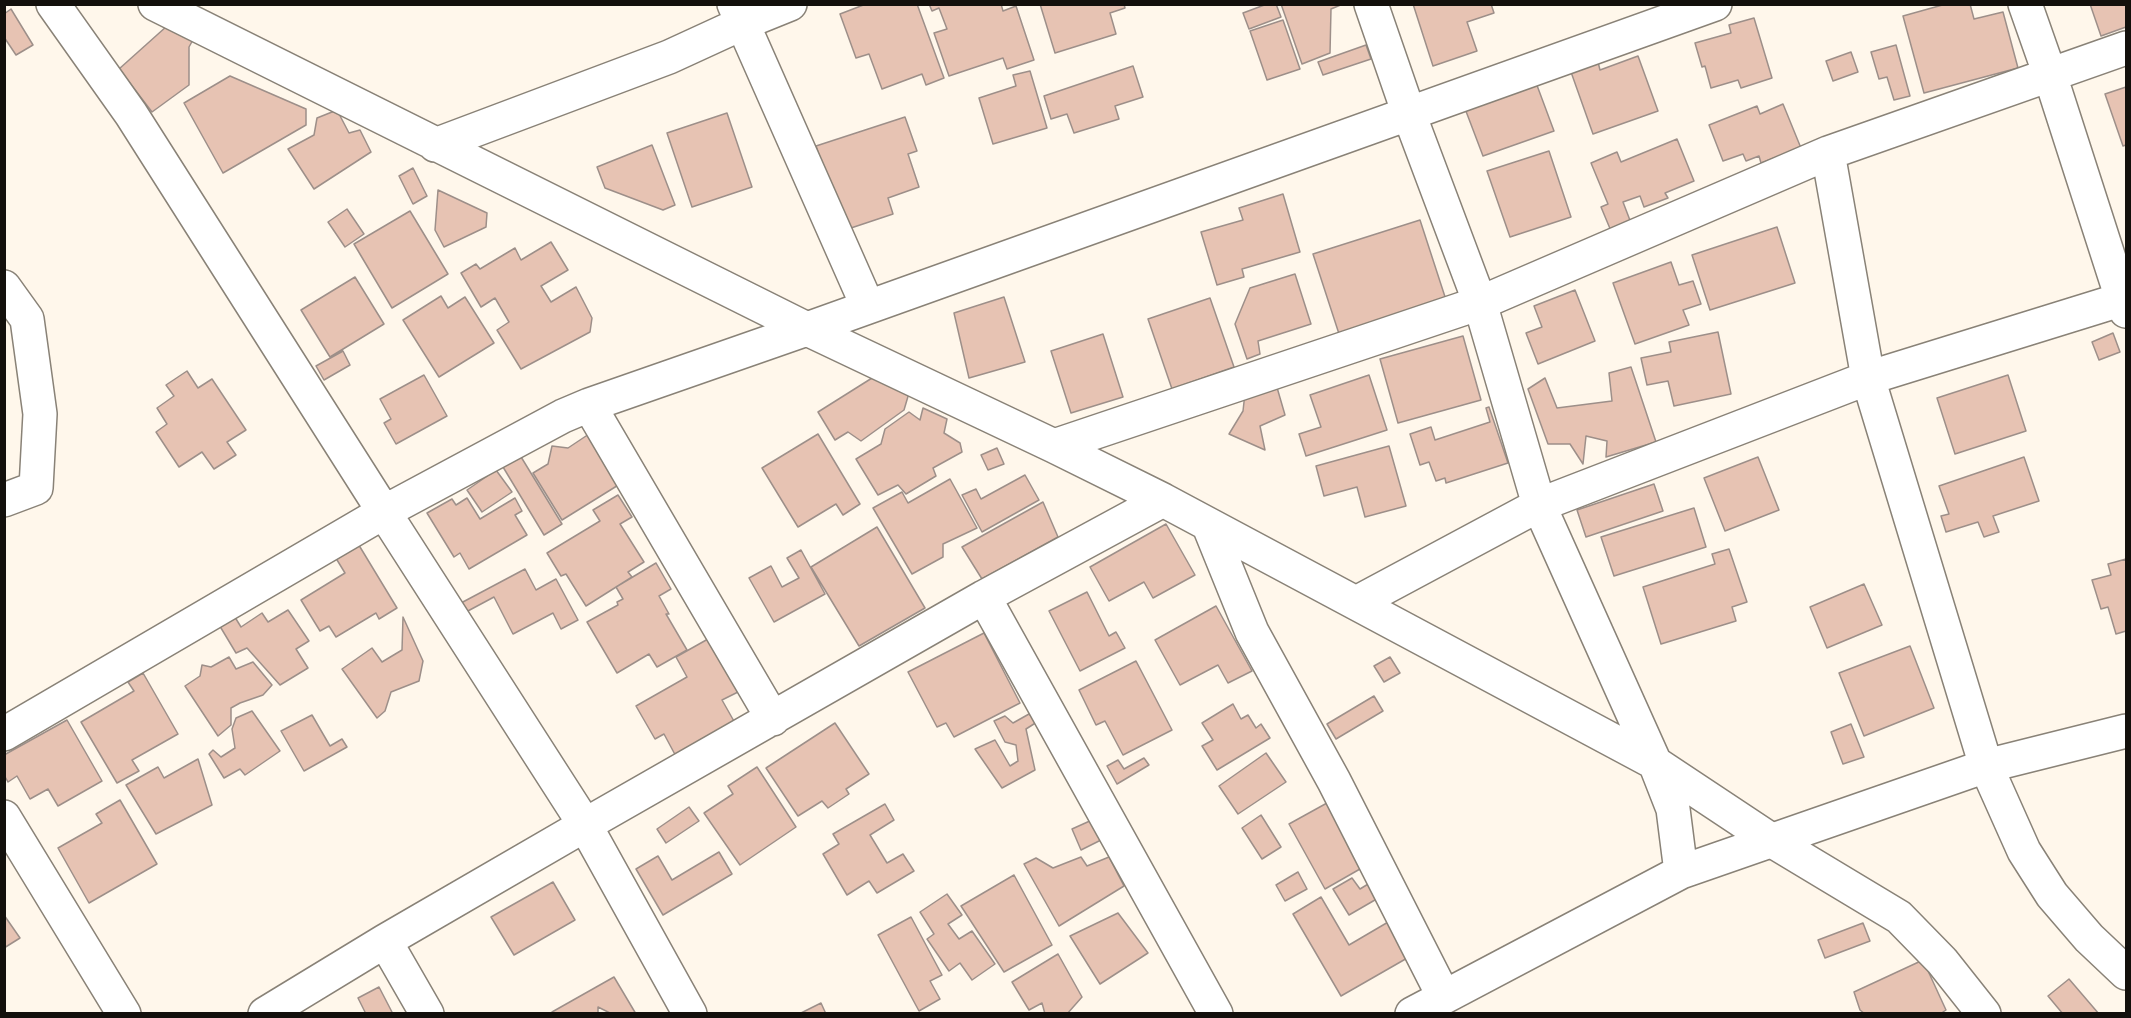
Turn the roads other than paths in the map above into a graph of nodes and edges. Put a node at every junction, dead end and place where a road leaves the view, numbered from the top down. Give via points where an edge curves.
1 (53, 4) edge
2 (155, 4) edge
3 (790, 4) edge
4 (1371, 4) edge
5 (1715, 4) edge
6 (2025, 4) edge
7 (739, 14) edge
8 (2127, 48) edge
9 (2050, 75) junction
10 (1409, 114) junction
11 (435, 145) junction
12 (1828, 153) junction
13 (4, 287) edge
14 (1480, 303) junction
15 (2125, 305) edge
16 (868, 307) junction
17 (807, 329) junction
18 (1868, 378) junction
19 (589, 405) junction
20 (1054, 446) junction
21 (4, 500) edge
22 (1163, 500) junction
23 (1539, 505) junction
24 (384, 512) junction
25 (1209, 526) junction
26 (984, 597) junction
27 (1358, 602) junction
28 (773, 719) junction
29 (2127, 731) edge
30 (4, 734) edge
31 (1655, 763) junction
32 (1986, 766) junction
33 (4, 817) edge
34 (585, 825) junction
35 (1771, 840) junction
36 (1681, 872) junction
37 (385, 941) junction
38 (2127, 973) edge
39 (1444, 997) junction
40 (124, 1014) edge
41 (265, 1014) edge
42 (427, 1014) edge
43 (690, 1014) edge
44 (1216, 1014) edge
45 (1412, 1014) edge
46 (1984, 1014) edge

1 - 24 street via 138,124
2 - 11 street
3 - 7 street
4 - 10 street
5 - 10 street
6 - 9 street
7 - 11 street via 669,57
7 - 16 street
8 - 9 street
9 - 12 street
9 - 15 street
10 - 14 street
10 - 16 street
11 - 17 street
12 - 14 street
12 - 18 street
13 - 21 street via 27,319 40,414 36,488
14 - 20 street
14 - 23 street
15 - 18 street
16 - 17 street
17 - 19 street
17 - 20 street
18 - 23 street
18 - 32 street
19 - 24 street
19 - 28 street
20 - 22 street
22 - 25 street
22 - 26 street
23 - 27 street
23 - 31 street
24 - 30 street
24 - 34 street
25 - 27 street
25 - 39 street via 1252,632 1334,781
26 - 28 street
26 - 44 street
27 - 31 street
28 - 34 street
29 - 32 street
31 - 35 street
31 - 36 street via 1673,808
32 - 35 street
32 - 38 street via 2024,851 2052,895 2089,938
33 - 40 street
34 - 37 street
34 - 43 street
35 - 36 street
35 - 46 street via 1899,917 1942,961
36 - 39 street
37 - 41 street
37 - 42 street
39 - 45 street

